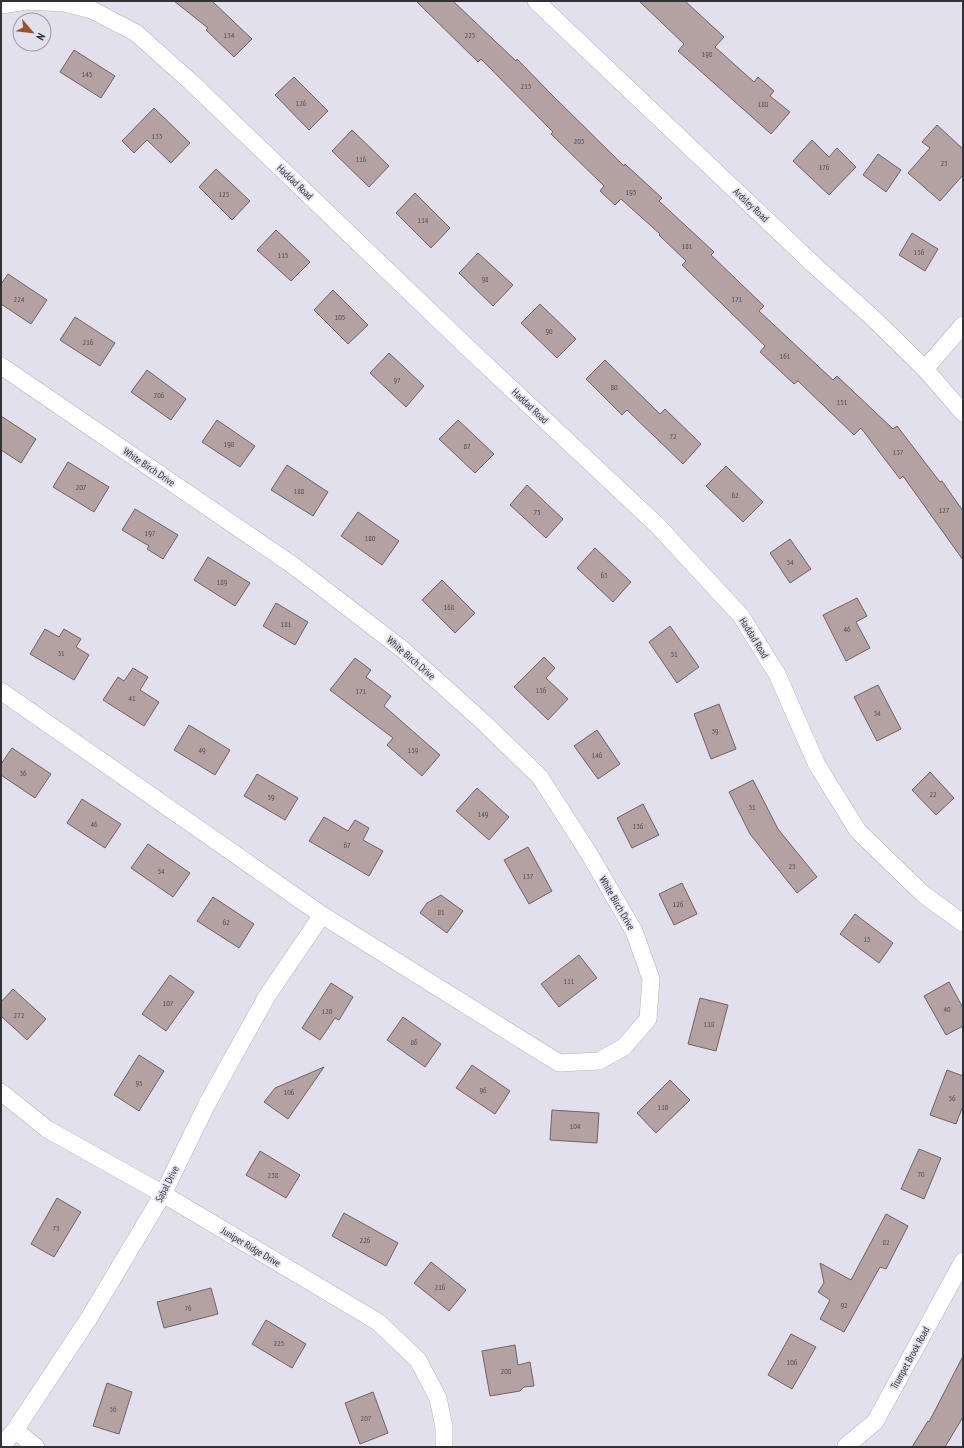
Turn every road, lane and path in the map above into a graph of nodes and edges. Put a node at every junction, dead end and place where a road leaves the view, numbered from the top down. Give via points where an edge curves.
1 (536, 1) edge
2 (1, 4) edge
3 (963, 325) edge
4 (1, 366) edge
5 (925, 369) junction
6 (963, 413) edge
7 (1, 691) edge
8 (322, 914) junction
9 (963, 923) edge
10 (1, 1092) edge
11 (163, 1194) junction
12 (963, 1262) edge
13 (15, 1430) junction
14 (846, 1446) dead end
15 (1, 1447) edge
16 (36, 1447) edge
17 (444, 1447) edge

1 - 5 street, Ardsley Road
2 - 9 street, Haddad Road via 27,1 64,3 92,10 136,33 191,82 658,526 741,616 777,674 817,765 858,831 923,894
3 - 5 street
4 - 8 street, White Birch Drive via 294,566 402,649 482,720 540,777 634,930 651,979 648,1019 624,1047 599,1061 559,1063
5 - 6 street, Ardsley Road
7 - 8 street, White Birch Drive
8 - 11 street, Sabal Drive via 267,996 207,1104
10 - 11 street, Juniper Ridge Drive via 47,1129
11 - 13 street, Sabal Drive via 89,1318
11 - 17 street, Juniper Ridge Drive via 378,1322 418,1360 438,1398 444,1427
12 - 14 street, Trumpet Brook Road via 875,1422
13 - 15 street, Sabal Drive
13 - 16 street

